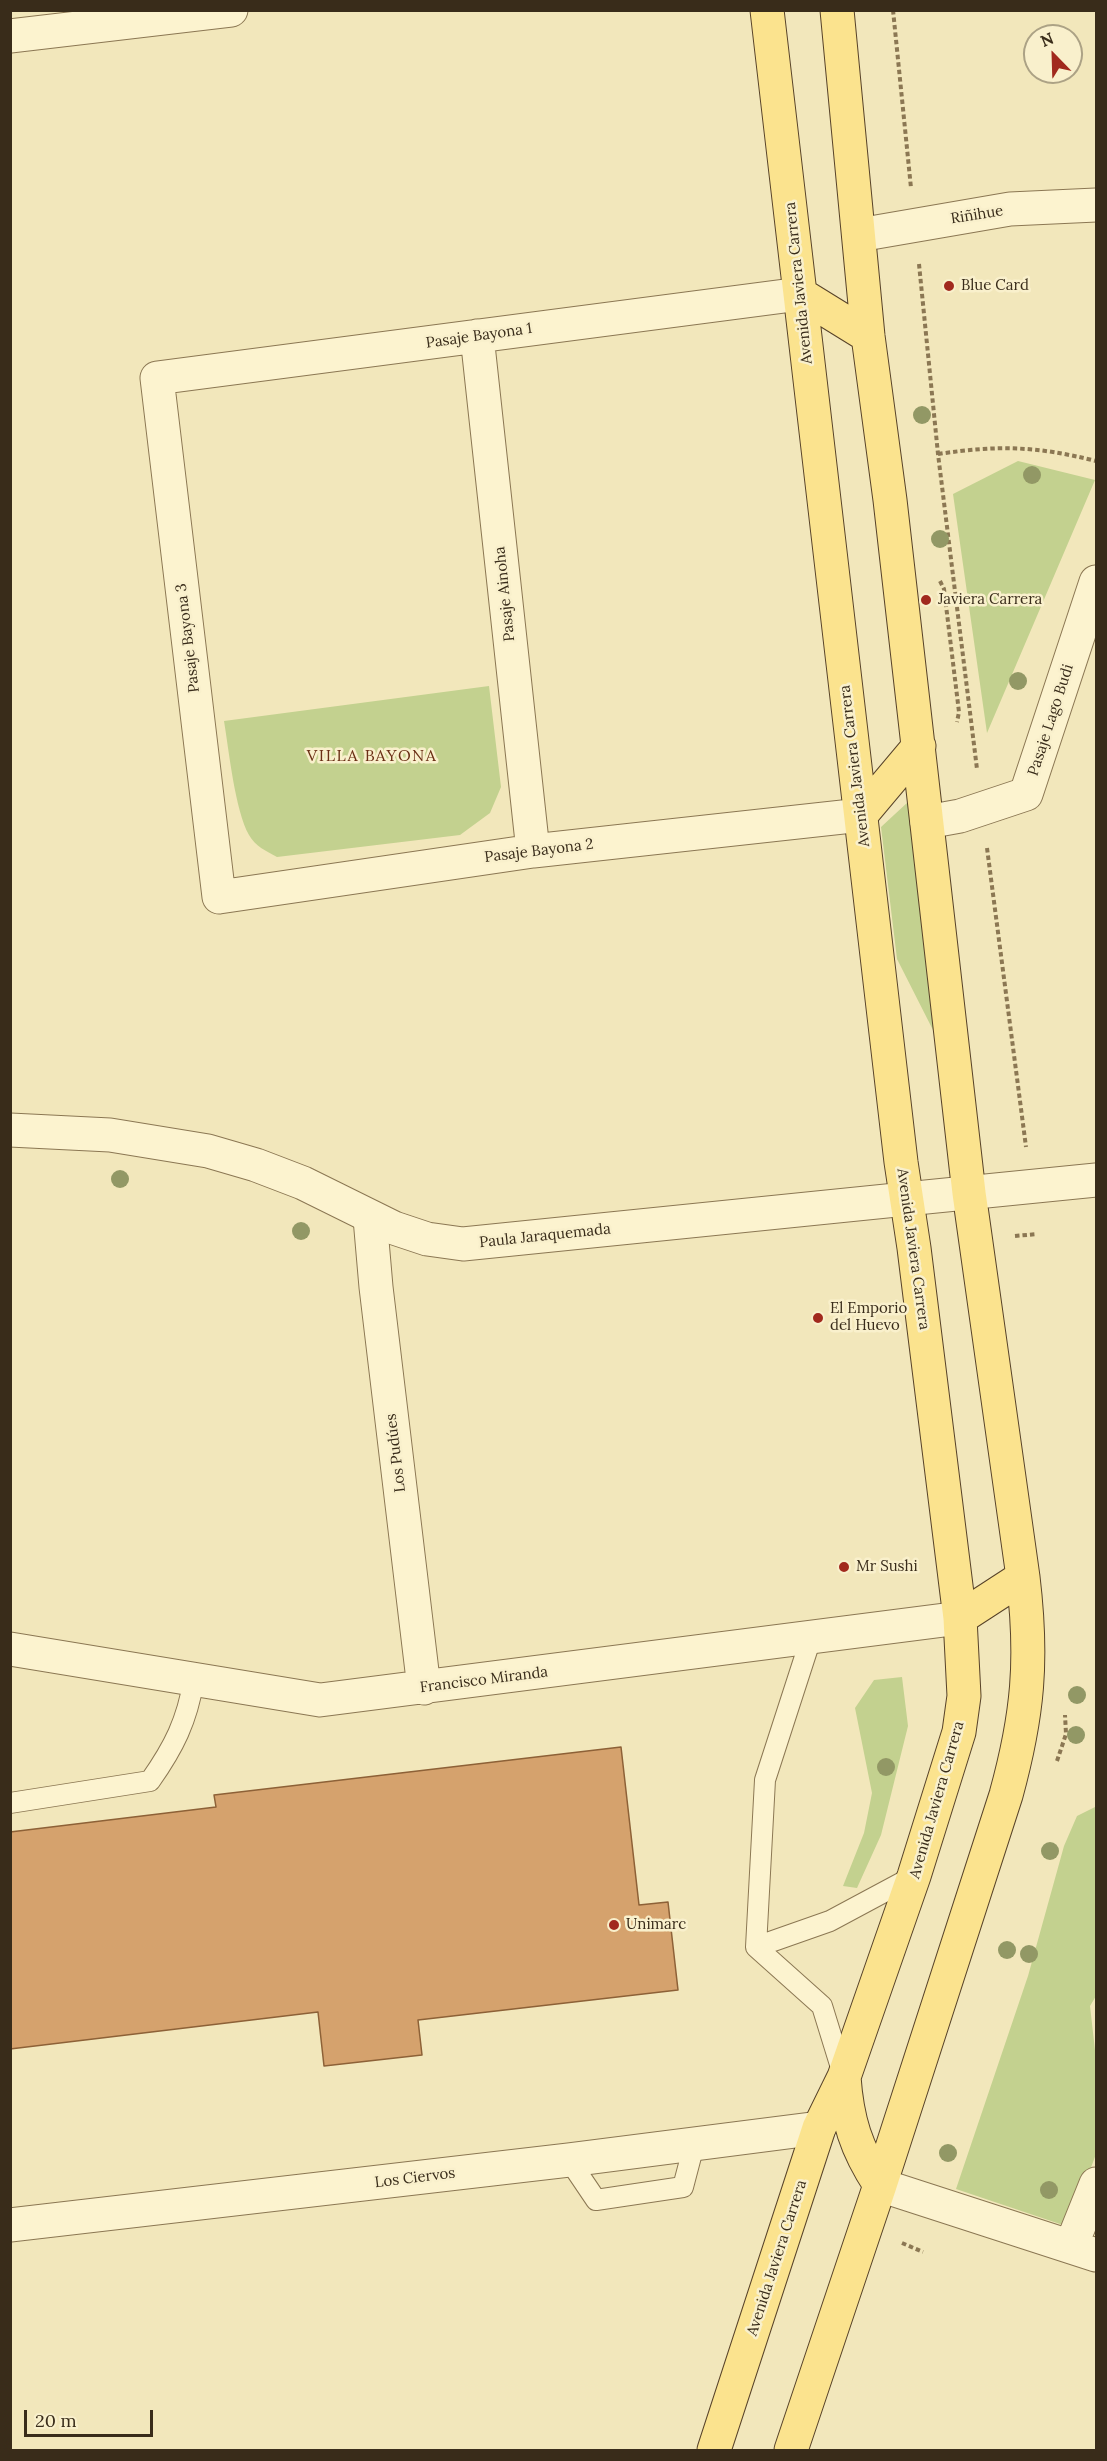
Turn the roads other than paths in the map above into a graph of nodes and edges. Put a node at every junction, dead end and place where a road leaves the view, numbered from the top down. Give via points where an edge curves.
1 (231, 10) edge
2 (767, 10) edge
3 (837, 10) edge
4 (10, 36) edge
5 (1096, 205) edge
6 (859, 235) junction
7 (800, 294) junction
8 (477, 336) junction
9 (868, 336) junction
10 (157, 378) joint
11 (1096, 582) edge
12 (919, 746) junction
13 (861, 815) junction
14 (927, 822) junction
15 (533, 851) junction
16 (219, 897) joint
17 (10, 1130) edge
18 (1096, 1180) edge
19 (969, 1193) junction
20 (906, 1199) junction
21 (370, 1218) junction
22 (1023, 1577) junction
23 (960, 1618) junction
24 (811, 1638) junction
25 (10, 1649) edge
26 (194, 1679) junction
27 (424, 1688) junction
28 (10, 1803) edge
29 (914, 1876) junction
30 (756, 1947) junction
31 (843, 2077) junction
32 (819, 2128) junction
33 (694, 2145) junction
34 (569, 2160) junction
35 (1096, 2184) edge
36 (880, 2185) junction
37 (10, 2225) edge
38 (1084, 2250) edge
39 (714, 2451) edge
40 (791, 2451) edge

1 - 4 street
2 - 7 main road, Avenida Javiera Carrera
3 - 6 main road
5 - 6 street, Riñihue via 1010,209
6 - 9 main road
7 - 8 street, Pasaje Bayona 1
7 - 9 main road
7 - 13 main road, Avenida Javiera Carrera
8 - 10 street, Pasaje Bayona 1
8 - 15 street, Pasaje Ainoha
9 - 12 main road
10 - 16 street, Pasaje Bayona 3
11 - 14 street, Pasaje Lago Budi via 1026,794
12 - 13 main road
12 - 14 main road
13 - 15 street, Pasaje Bayona 2
13 - 20 main road, Avenida Javiera Carrera
14 - 19 main road
15 - 16 street, Pasaje Bayona 2
17 - 21 street, Paula Jaraquemada via 110,1135 208,1151 303,1183
18 - 19 street, Paula Jaraquemada
19 - 20 street, Paula Jaraquemada
19 - 22 main road
20 - 21 street, Paula Jaraquemada via 463,1244 427,1239
20 - 23 main road, Avenida Javiera Carrera
21 - 27 street, Los Pudúes
22 - 23 main road
22 - 36 main road via 1029,1666 1026,1711 1017,1753
23 - 24 street, Francisco Miranda
23 - 29 main road, Avenida Javiera Carrera via 964,1696 959,1732
24 - 27 street, Francisco Miranda
24 - 30 lane via 765,1780
25 - 26 street, Francisco Miranda
26 - 27 street, Francisco Miranda via 320,1700
26 - 28 lane via 181,1730 150,1781
29 - 30 lane via 830,1921
29 - 31 main road, Avenida Javiera Carrera
30 - 31 lane via 822,2006
31 - 32 main road, Avenida Javiera Carrera
31 - 36 main road via 854,2138
32 - 33 street, Los Ciervos
32 - 39 main road, Avenida Javiera Carrera
33 - 34 street, Los Ciervos
33 - 34 lane via 683,2187 596,2200
34 - 37 street, Los Ciervos
35 - 38 street
36 - 38 street
36 - 40 main road

